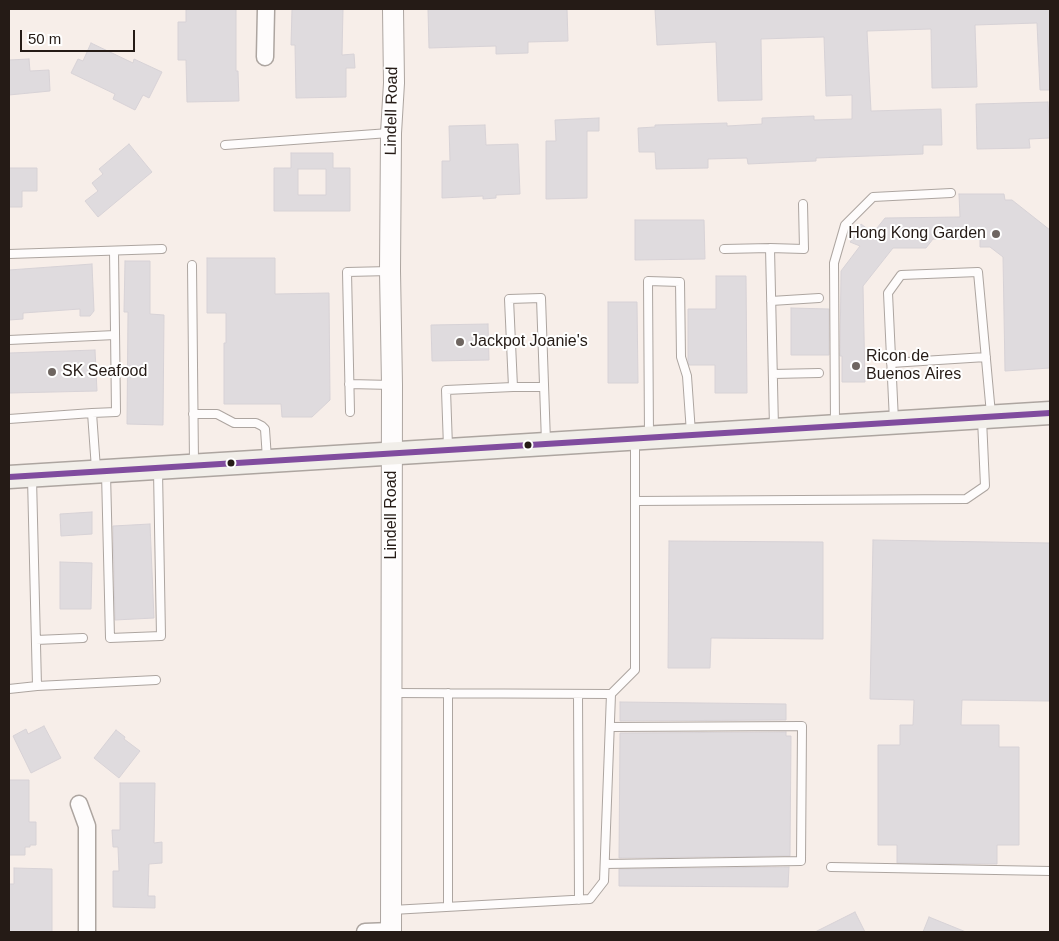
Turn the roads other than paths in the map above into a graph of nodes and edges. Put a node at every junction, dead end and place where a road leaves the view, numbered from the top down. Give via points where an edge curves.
1 (266, 9) edge
2 (393, 9) edge
3 (265, 57) dead end
4 (391, 133) junction
5 (224, 145) dead end
6 (951, 192) dead end
7 (804, 204) dead end
8 (770, 248) junction
9 (724, 249) dead end
10 (162, 250) dead end
11 (114, 251) junction
12 (9, 254) edge
13 (192, 265) dead end
14 (390, 271) junction
15 (819, 298) dead end
16 (771, 300) junction
17 (115, 335) junction
18 (9, 340) edge
19 (986, 358) junction
20 (891, 363) junction
21 (819, 373) dead end
22 (773, 374) junction
23 (348, 384) junction
24 (392, 385) junction
25 (513, 387) junction
26 (544, 387) junction
27 (350, 412) dead end
28 (92, 413) junction
29 (1050, 413) edge
30 (194, 414) junction
31 (986, 417) junction
32 (9, 419) edge
33 (894, 422) junction
34 (835, 426) junction
35 (774, 430) junction
36 (691, 435) junction
37 (642, 438) junction
38 (546, 444) junction
39 (448, 450) junction
40 (392, 453) junction
41 (268, 461) junction
42 (194, 466) junction
43 (158, 468) junction
44 (101, 471) junction
45 (32, 476) junction
46 (9, 477) edge
47 (635, 501) junction
48 (83, 638) dead end
49 (36, 640) junction
50 (156, 680) dead end
51 (37, 686) junction
52 (9, 689) edge
53 (392, 693) junction
54 (448, 693) junction
55 (578, 694) junction
56 (611, 694) junction
57 (610, 727) junction
58 (79, 804) dead end
59 (605, 864) junction
60 (831, 867) dead end
61 (1050, 871) edge
62 (579, 900) junction
63 (448, 907) junction
64 (391, 910) junction
65 (86, 932) edge
66 (365, 932) edge
67 (391, 932) edge

1 - 3 street
2 - 4 street, Lindell Road
4 - 5 lane
4 - 14 street, Lindell Road
6 - 34 lane via 873,197 845,225 834,262
7 - 8 lane via 804,249
8 - 9 lane
8 - 16 lane
10 - 11 lane
11 - 12 lane
11 - 17 lane
13 - 30 lane
14 - 23 lane via 348,272
14 - 24 street, Lindell Road
15 - 16 lane
16 - 22 lane
17 - 18 lane
17 - 28 lane via 116,412
19 - 20 lane
19 - 20 lane via 978,272 902,275 888,293
19 - 31 lane
20 - 33 lane
21 - 22 lane
22 - 35 lane
23 - 24 lane
23 - 27 lane
24 - 40 street, Lindell Road
25 - 26 lane
25 - 26 lane via 509,299 541,298
25 - 39 lane via 446,390
26 - 38 lane
28 - 32 lane
28 - 44 lane
29 - 31 main road
30 - 41 lane via 217,414 234,423 262,426
30 - 42 lane
31 - 33 main road
31 - 47 lane via 985,486 966,499
33 - 34 main road
34 - 35 main road
35 - 36 main road
36 - 37 main road
36 - 37 lane via 686,376 681,357 680,282 648,281
37 - 38 main road
37 - 47 lane
38 - 39 main road
39 - 40 main road
40 - 41 main road
40 - 53 street, Lindell Road
41 - 42 main road
42 - 43 main road
43 - 44 main road
43 - 44 lane via 161,636 110,638
44 - 45 main road
45 - 46 main road
45 - 49 lane
47 - 56 lane via 635,670
48 - 49 lane
49 - 51 lane
50 - 51 lane
51 - 52 lane
53 - 54 lane
53 - 64 street, Lindell Road
54 - 55 lane
54 - 63 lane
55 - 56 lane
55 - 62 lane
56 - 57 lane
57 - 59 lane
57 - 59 lane via 802,726 800,861
58 - 65 street via 86,826
59 - 62 lane via 604,881 590,900
60 - 61 lane
62 - 63 lane
63 - 64 lane
64 - 67 street, Lindell Road
66 - 67 street

